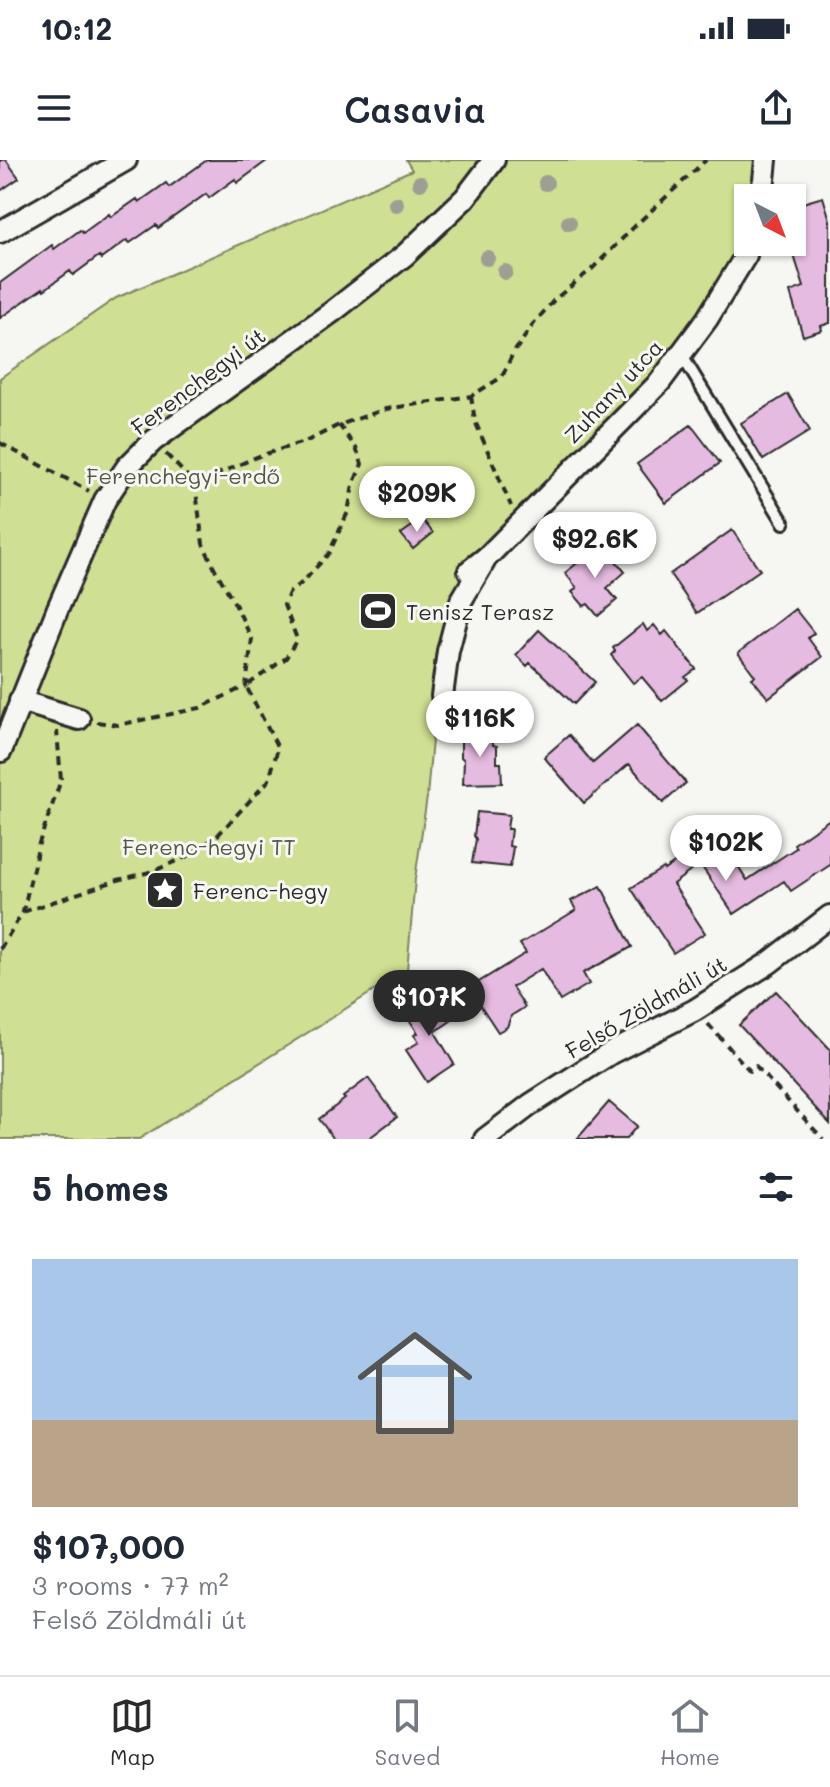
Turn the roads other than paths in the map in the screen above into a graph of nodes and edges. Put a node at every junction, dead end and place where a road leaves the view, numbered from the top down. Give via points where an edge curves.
1 (126, 160) edge
2 (494, 160) edge
3 (766, 160) edge
4 (763, 184) edge
5 (0, 232) edge
6 (745, 256) edge
7 (681, 354) junction
8 (784, 523) dead end
9 (488, 556) junction
10 (469, 571) dead end
11 (442, 696) dead end
12 (20, 701) junction
13 (70, 716) road end
14 (1, 751) edge
15 (830, 916) edge
16 (485, 1139) edge

1 - 5 street
2 - 12 street, Ferenchegyi út via 465,198 405,255 153,441 127,467 105,500
3 - 4 street
6 - 7 street, Zuhany utca
7 - 8 lane
7 - 9 street, Zuhany utca via 660,382
9 - 10 street, Zuhany utca
9 - 11 street, Zuhany utca via 461,601
12 - 13 street
12 - 14 street, Ferenchegyi út
15 - 16 street, Felső Zöldmáli út via 769,963 695,1010 611,1053

